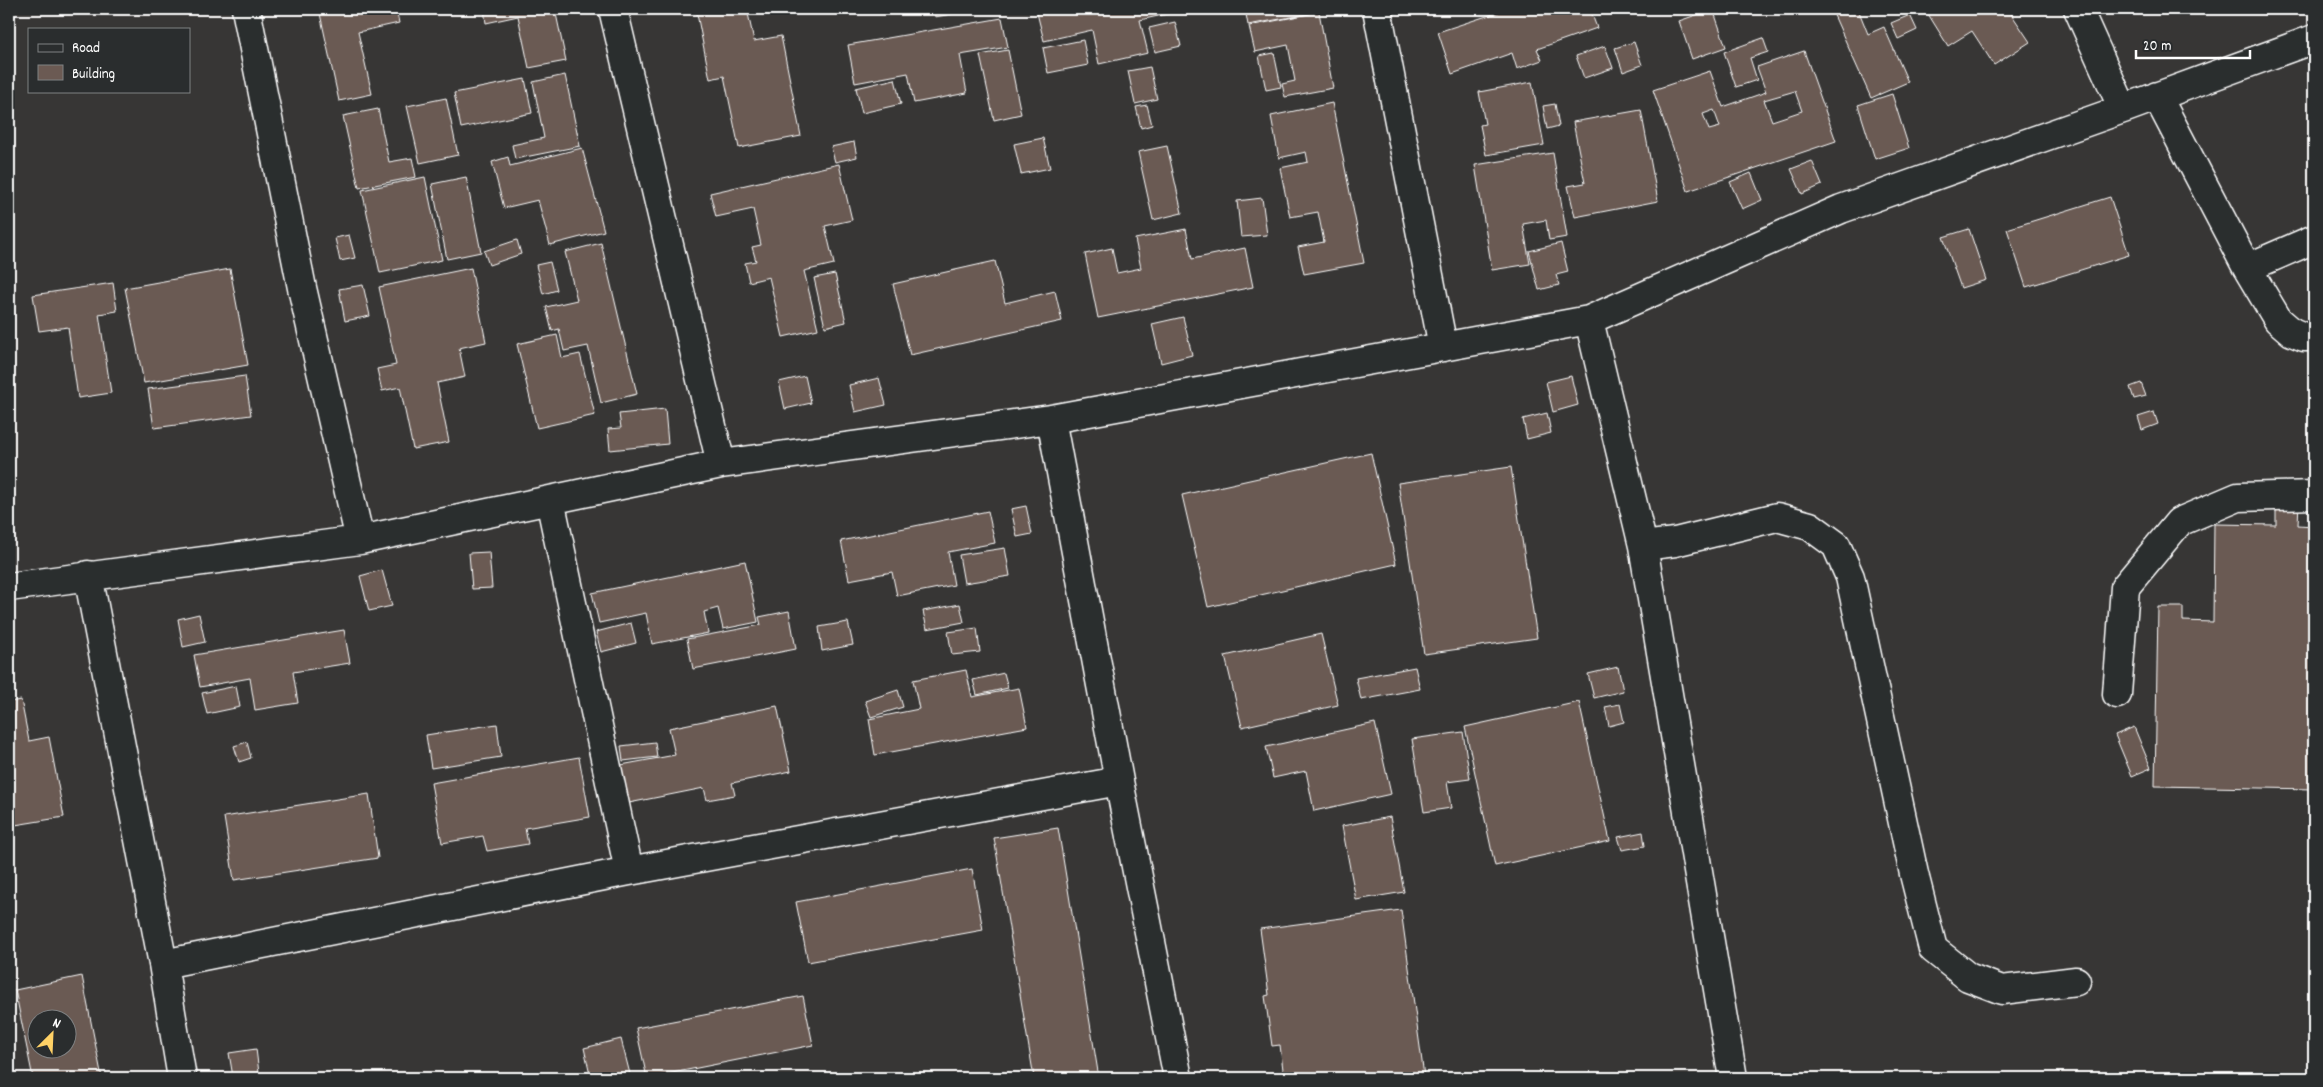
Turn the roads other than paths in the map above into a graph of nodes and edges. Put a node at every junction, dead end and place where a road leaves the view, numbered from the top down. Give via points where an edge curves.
1 (246, 9) edge
2 (614, 9) edge
3 (1377, 9) edge
4 (2078, 9) edge
5 (2314, 39) edge
6 (2157, 96) junction
7 (2123, 108) junction
8 (2314, 238) edge
9 (2247, 268) junction
10 (1590, 320) junction
11 (2314, 337) edge
12 (1443, 347) junction
13 (1051, 419) junction
14 (722, 464) junction
15 (2314, 496) edge
16 (550, 500) junction
17 (360, 540) junction
18 (1643, 546) junction
19 (88, 575) junction
20 (9, 587) edge
21 (2117, 694) dead end
22 (1119, 781) junction
23 (629, 871) junction
24 (163, 964) junction
25 (2076, 982) dead end
26 (182, 1078) edge
27 (1178, 1078) edge
28 (1733, 1078) edge

1 - 17 street via 302,288
2 - 14 street
3 - 12 street
4 - 7 street
5 - 6 street
6 - 7 street
6 - 9 street
7 - 10 street via 1841,209
8 - 9 street
9 - 11 street via 2278,320 2292,332
10 - 12 street
10 - 18 street
12 - 13 street
13 - 14 street
13 - 22 street
14 - 16 street
15 - 21 street via 2238,497 2179,522 2125,587
16 - 17 street
16 - 23 street
17 - 19 street
18 - 25 street via 1675,542 1777,516 1810,526 1836,546 1850,577 1933,949 1968,977 2002,990
18 - 28 street
19 - 20 street
19 - 24 street
22 - 23 street
22 - 27 street
23 - 24 street
24 - 26 street

